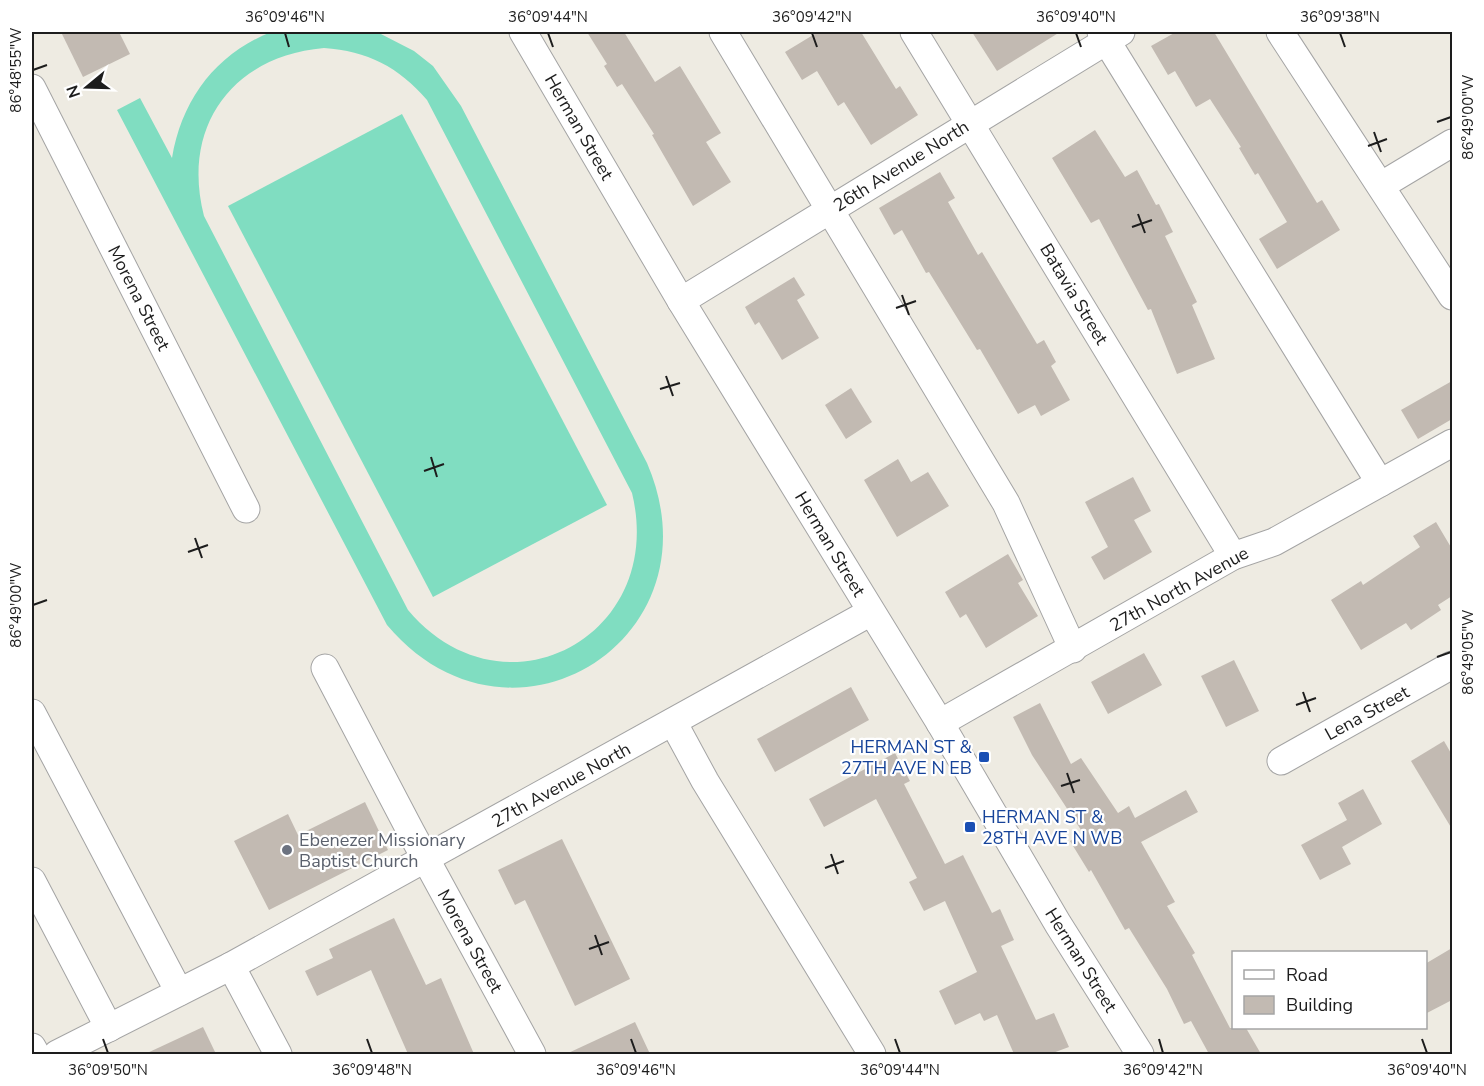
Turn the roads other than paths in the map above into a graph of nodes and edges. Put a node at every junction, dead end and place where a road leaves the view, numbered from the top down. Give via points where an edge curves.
1 (523, 32) edge
2 (723, 32) edge
3 (914, 32) edge
4 (1280, 32) edge
5 (1110, 35) edge
6 (32, 88) edge
7 (970, 123) junction
8 (1452, 143) edge
9 (1382, 185) junction
10 (831, 209) junction
11 (1452, 296) edge
12 (681, 301) junction
13 (1452, 443) edge
14 (1380, 483) junction
15 (246, 509) dead end
16 (1233, 556) junction
17 (871, 612) junction
18 (1073, 649) junction
19 (1452, 665) edge
20 (325, 668) dead end
21 (32, 713) edge
22 (673, 722) junction
23 (940, 723) junction
24 (1281, 762) dead end
25 (426, 860) junction
26 (32, 880) edge
27 (231, 966) junction
28 (179, 992) junction
29 (109, 1028) junction
30 (32, 1047) edge
31 (36, 1054) edge
32 (57, 1054) edge
33 (278, 1054) edge
34 (532, 1054) edge
35 (872, 1054) edge
36 (1140, 1054) edge

1 - 12 street, Herman Street
2 - 10 street
3 - 7 street, Batavia Street
4 - 9 street
5 - 7 street, 26th Avenue North
5 - 14 street
6 - 15 street, Morena Street
7 - 10 street, 26th Avenue North
7 - 16 street, Batavia Street
8 - 9 street
9 - 11 street
10 - 12 street, 26th Avenue North
10 - 18 street via 1006,503
12 - 17 street, Herman Street
13 - 14 street, 27th North Avenue
14 - 16 street, 27th North Avenue via 1274,542
16 - 18 street, 27th North Avenue
17 - 22 street, 27th Avenue North
17 - 23 street, Herman Street
18 - 23 street, 27th North Avenue
19 - 24 street, Lena Street
20 - 25 street, Morena Street
21 - 28 street
22 - 25 street, 27th Avenue North
22 - 35 street
23 - 36 street, Herman Street
25 - 27 street, 27th Avenue North
25 - 34 street, Morena Street
26 - 29 street
27 - 28 street, 27th Avenue North
27 - 33 street
28 - 29 street, 27th Avenue North
29 - 32 street, 27th Avenue North
30 - 31 street

